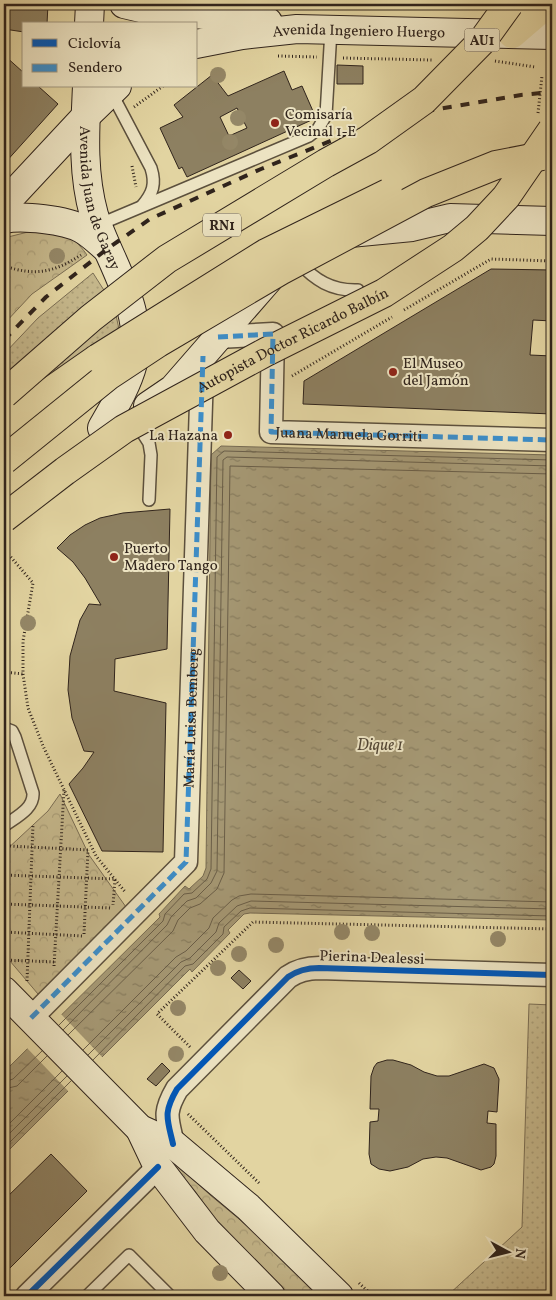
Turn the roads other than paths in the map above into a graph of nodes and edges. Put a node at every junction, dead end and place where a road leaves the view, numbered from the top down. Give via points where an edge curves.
1 (90, 4) edge
2 (124, 4) edge
3 (509, 4) edge
4 (515, 4) edge
5 (547, 4) edge
6 (89, 22) edge
7 (297, 28) junction
8 (331, 30) junction
9 (512, 34) junction
10 (552, 35) edge
11 (198, 44) edge
12 (443, 66) joint
13 (105, 88) edge
14 (86, 116) junction
15 (552, 130) edge
16 (552, 138) edge
17 (552, 155) edge
18 (4, 204) edge
19 (141, 207) junction
20 (4, 219) edge
21 (552, 222) edge
22 (93, 247) junction
23 (292, 256) junction
24 (358, 290) dead end
25 (210, 347) junction
26 (4, 394) edge
27 (131, 414) junction
28 (102, 428) junction
29 (4, 429) edge
30 (552, 440) edge
31 (4, 460) edge
32 (149, 500) dead end
33 (4, 504) edge
34 (4, 518) edge
35 (4, 728) edge
36 (4, 826) edge
37 (552, 975) edge
38 (11, 989) edge
39 (36, 1023) junction
40 (132, 1122) junction
41 (173, 1144) junction
42 (158, 1168) junction
43 (27, 1296) edge
44 (87, 1296) edge
45 (170, 1296) edge
46 (272, 1296) edge
47 (339, 1296) edge

1 - 6 main road
2 - 7 main road
3 - 12 highway, AU1, bridge via 483,40
4 - 9 street
5 - 9 highway
7 - 8 main road, Avenida Ingeniero Huergo
7 - 11 main road, Avenida Ingeniero Huergo
8 - 9 main road, Avenida Ingeniero Huergo
8 - 19 lane via 326,115 318,129 309,136
9 - 10 main road, Avenida Ingeniero Huergo
12 - 26 highway, RN1, bridge via 424,100 368,140 167,259 91,318
13 - 14 main road, Avenida Juan de Garay
13 - 19 lane via 124,116 154,176 151,195
14 - 18 main road
14 - 22 main road, Avenida Juan de Garay via 84,152
15 - 34 highway, Autopista Doctor Ricardo Balbín, bridge via 506,197 453,248 384,293 124,429
16 - 29 highway, bridge via 541,138 483,155 420,177 266,253 98,358
17 - 31 highway, bridge via 496,165 426,193 280,271 108,376
19 - 22 lane
20 - 22 main road via 66,222 82,229
21 - 23 main road via 450,218 412,227 326,238 307,245
22 - 28 main road, Avenida Juan de Garay via 131,305 135,339 133,362 120,396
23 - 24 lane via 332,288
23 - 25 main road
25 - 27 main road via 173,390
25 - 30 street, Juana Manuela Gorriti via 273,334 271,432
25 - 39 street, María Luisa Bemberg via 186,862 52,996
27 - 28 main road
27 - 32 lane via 150,443
28 - 33 main road
35 - 36 lane via 12,731 34,800
37 - 41 street, Pierina Dealessi via 319,968 297,971 178,1089 166,1116
38 - 39 main road
39 - 40 main road
40 - 41 main road
40 - 42 main road
41 - 47 main road via 248,1207
42 - 43 street
42 - 46 main road via 206,1231
44 - 45 lane via 129,1255

